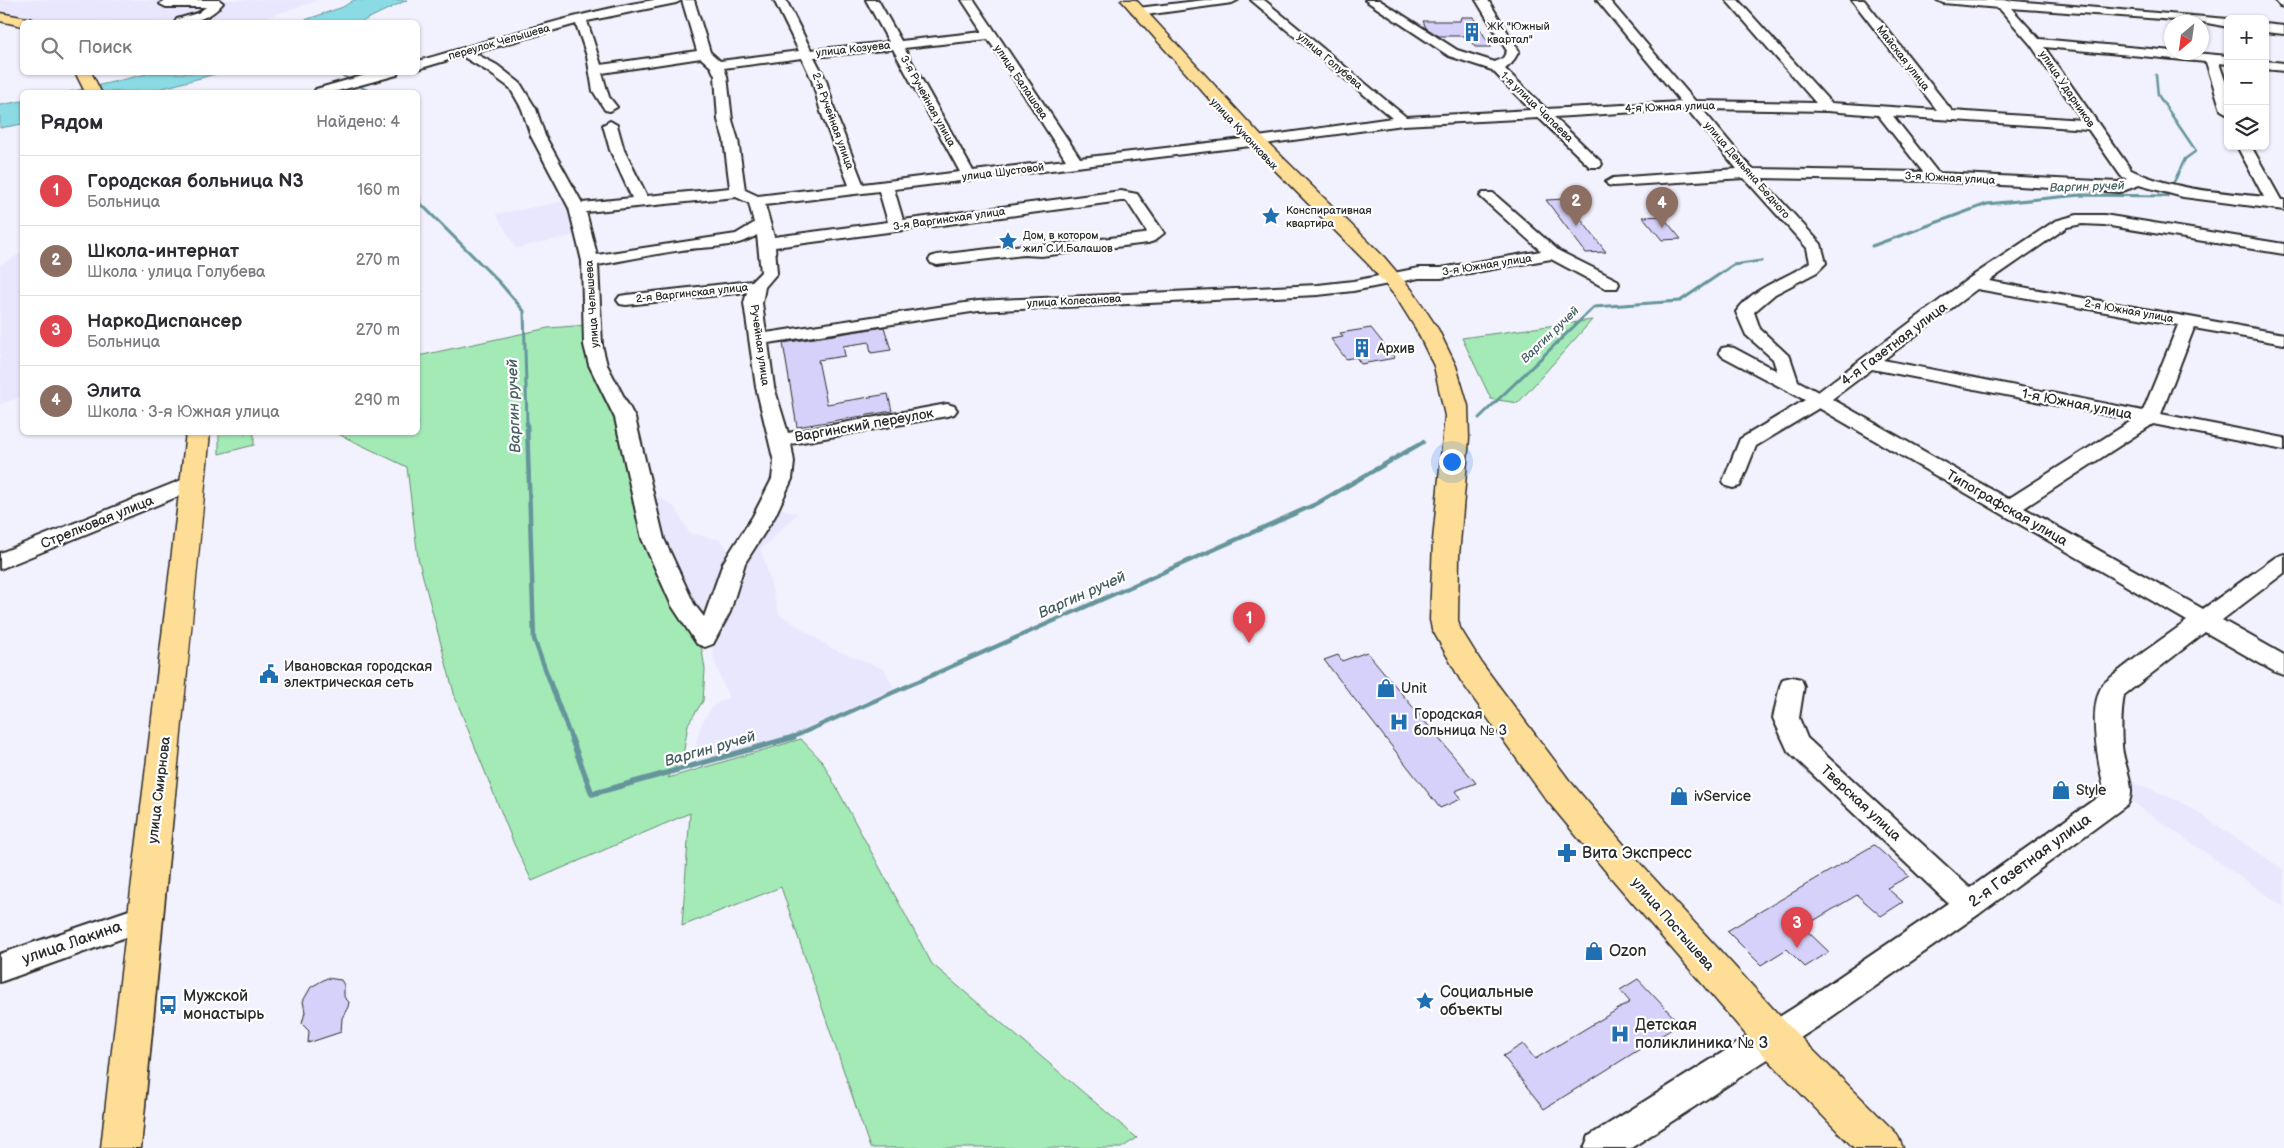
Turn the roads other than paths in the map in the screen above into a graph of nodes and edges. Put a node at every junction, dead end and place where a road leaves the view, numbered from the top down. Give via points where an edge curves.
1 (171, 0) edge
2 (676, 0) edge
3 (688, 0) edge
4 (780, 0) edge
5 (872, 0) edge
6 (968, 0) edge
7 (1232, 0) edge
8 (1257, 0) edge
9 (1371, 0) edge
10 (1482, 0) edge
11 (1603, 0) edge
12 (1732, 0) edge
13 (1858, 0) edge
14 (1943, 0) edge
15 (2095, 0) edge
16 (2281, 0) edge
17 (219, 2) edge
18 (1995, 2) edge
19 (2284, 4) edge
20 (1131, 6) edge
21 (2104, 11) junction
22 (2173, 15) edge
23 (0, 17) edge
24 (580, 18) junction
25 (188, 20) edge
26 (2209, 20) edge
27 (20, 21) edge
28 (2224, 22) edge
29 (2269, 28) edge
30 (2284, 30) edge
31 (990, 35) junction
32 (2035, 42) junction
33 (897, 44) junction
34 (463, 52) junction
35 (2164, 52) edge
36 (704, 54) junction
37 (807, 54) junction
38 (2211, 58) joint
39 (2224, 60) edge
40 (420, 64) edge
41 (718, 65) junction
42 (2269, 65) edge
43 (1497, 67) junction
44 (2284, 67) edge
45 (596, 70) junction
46 (381, 75) edge
47 (328, 90) edge
48 (2226, 105) edge
49 (1691, 106) junction
50 (610, 107) dead end
51 (1828, 107) junction
52 (1882, 111) junction
53 (1543, 112) junction
54 (1948, 115) junction
55 (1403, 121) junction
56 (610, 125) dead end
57 (2091, 125) junction
58 (1253, 142) junction
59 (2246, 150) edge
60 (1076, 163) junction
61 (1595, 164) dead end
62 (1748, 173) junction
63 (969, 176) junction
64 (1934, 177) junction
65 (2138, 180) junction
66 (1613, 182) dead end
67 (885, 186) junction
68 (858, 189) junction
69 (738, 192) junction
70 (1488, 196) dead end
71 (756, 201) junction
72 (642, 202) junction
73 (2279, 204) edge
74 (577, 208) junction
75 (762, 225) junction
76 (897, 227) junction
77 (767, 243) junction
78 (2284, 249) edge
79 (1552, 254) junction
80 (937, 260) dead end
81 (590, 261) junction
82 (1391, 278) junction
83 (1974, 283) junction
84 (1611, 284) dead end
85 (757, 286) junction
86 (626, 300) dead end
87 (2188, 322) junction
88 (759, 339) junction
89 (1434, 339) joint
90 (2284, 339) edge
91 (1728, 352) dead end
92 (1870, 363) junction
93 (1788, 384) junction
94 (1819, 400) junction
95 (947, 410) dead end
96 (2150, 418) junction
97 (198, 435) edge
98 (780, 440) junction
99 (2284, 444) edge
100 (1733, 481) dead end
101 (194, 482) junction
102 (2008, 508) junction
103 (0, 561) edge
104 (2284, 562) edge
105 (2204, 620) junction
106 (705, 638) joint
107 (2284, 666) edge
108 (1792, 686) dead end
109 (1969, 905) junction
110 (144, 918) junction
111 (0, 968) edge
112 (1774, 1038) junction
113 (121, 1148) edge
114 (1601, 1148) edge
115 (1883, 1148) edge

1 - 17 street via 166,4
2 - 24 street, переулок Челышева
3 - 36 street
4 - 37 street, 2-я Ручейная улица
5 - 33 street, 3-я Ручейная улица
6 - 31 street, улица Балашова
7 - 20 street
8 - 55 street, улица Голубева
9 - 43 street, 1-я улица Чапаева via 1453,54
10 - 43 street via 1513,51 1508,60
11 - 49 street, улица Демьяна Бедного
12 - 51 street
13 - 54 street, Майская улица
14 - 18 street
15 - 21 street
16 - 19 street
17 - 25 street via 202,16
18 - 21 street
18 - 32 street, улица Ударников via 2003,6
20 - 58 main road, улица Куконковых
21 - 22 street
23 - 27 main road
24 - 34 street, переулок Челышева
24 - 45 street
26 - 28 street
29 - 30 street
31 - 33 street, улица Козуева
31 - 60 street, улица Балашова
32 - 35 street
32 - 57 street, улица Ударников
33 - 37 street, улица Козуева
33 - 63 street, 3-я Ручейная улица
34 - 40 street, переулок Челышева
34 - 74 street, улица Челышева via 515,86
36 - 41 street
36 - 45 street
37 - 41 street, улица Козуева
37 - 68 street, 2-я Ручейная улица
38 - 39 street
38 - 48 street
41 - 69 street
42 - 44 street
43 - 53 street, 1-я улица Чапаева
45 - 50 street via 604,102
46 - 47 street
49 - 51 street, 4-я Южная улица
49 - 53 street, 4-я Южная улица
49 - 62 street, улица Демьяна Бедного
51 - 52 street, 4-я Южная улица
52 - 54 street, 4-я Южная улица
52 - 64 street
53 - 55 street, 4-я Южная улица
53 - 61 street, 1-я улица Чапаева
54 - 57 street, 4-я Южная улица
55 - 58 street, 4-я Южная улица
56 - 72 street via 617,150
57 - 65 street, улица Ударников via 2126,173
58 - 60 street, улица Шустовой
58 - 82 main road, улица Куконковых
59 - 73 street
60 - 63 street, улица Шустовой
62 - 64 street, 3-я Южная улица
62 - 66 street, 3-я Южная улица
62 - 93 street, улица Демьяна Бедного via 1815,247 1818,263 1814,268 1777,286 1754,301 1745,312 1751,330 1779,353 1787,368
63 - 67 street, улица Шустовой
64 - 65 street, 3-я Южная улица via 2120,188
65 - 73 street via 2202,194
67 - 68 street, улица Шустовой
67 - 76 street
68 - 71 street, улица Шустовой
69 - 71 street
69 - 72 street
70 - 79 street
71 - 75 street, Ручейная улица
72 - 74 street
74 - 81 street, улица Челышева
75 - 77 street, Ручейная улица
75 - 81 street via 742,237 726,241
76 - 77 street, 3-я Варгинская улица
76 - 80 street, 3-я Варгинская улица via 1121,196 1132,198 1156,233 1148,238
77 - 85 street, Ручейная улица via 769,273
78 - 83 street, 4-я Газетная улица via 2104,220 2072,219
79 - 82 street, 3-я Южная улица via 1441,274 1419,273
79 - 84 street
81 - 106 street, улица Челышева via 593,345 598,365 625,418 653,539 684,606
82 - 88 street, улица Колесанова via 1318,290 978,306
82 - 89 main road, улица Куконковых
83 - 87 street, 2-я Южная улица
83 - 92 street, 4-я Газетная улица
85 - 86 street, 2-я Варгинская улица
85 - 88 street, Ручейная улица via 753,303
87 - 90 street, 2-я Южная улица
87 - 96 street
88 - 98 street, Ручейная улица via 766,387
89 - 112 main road, улица Постышева via 1448,373 1457,428 1444,547 1446,629 1472,673 1557,789
91 - 93 street, Типографская улица
92 - 94 street, 4-я Газетная улица
92 - 96 street, 1-я Южная улица
93 - 94 street, Типографская улица
94 - 100 street, 4-я Газетная улица via 1747,443
94 - 102 street, Типографская улица
95 - 98 street, Варгинский переулок
96 - 99 street, 1-я Южная улица
96 - 102 street
97 - 101 main road, улица Смирнова
98 - 106 street, Ручейная улица via 784,462 782,479 764,516 734,563 718,612
101 - 103 street, Стрелковая улица
101 - 110 main road, улица Смирнова
102 - 105 street, Типографская улица
104 - 105 street, 2-я Газетная улица
105 - 107 street, Типографская улица
105 - 109 street, 2-я Газетная улица via 2112,691 2108,716 2109,749 2120,796
108 - 109 street, Тверская улица via 1786,718 1797,744
109 - 112 street, 2-я Газетная улица
110 - 111 street, улица Лакина
110 - 113 main road, улица Смирнова
112 - 114 street, 2-я Газетная улица
112 - 115 main road, улица Постышева

